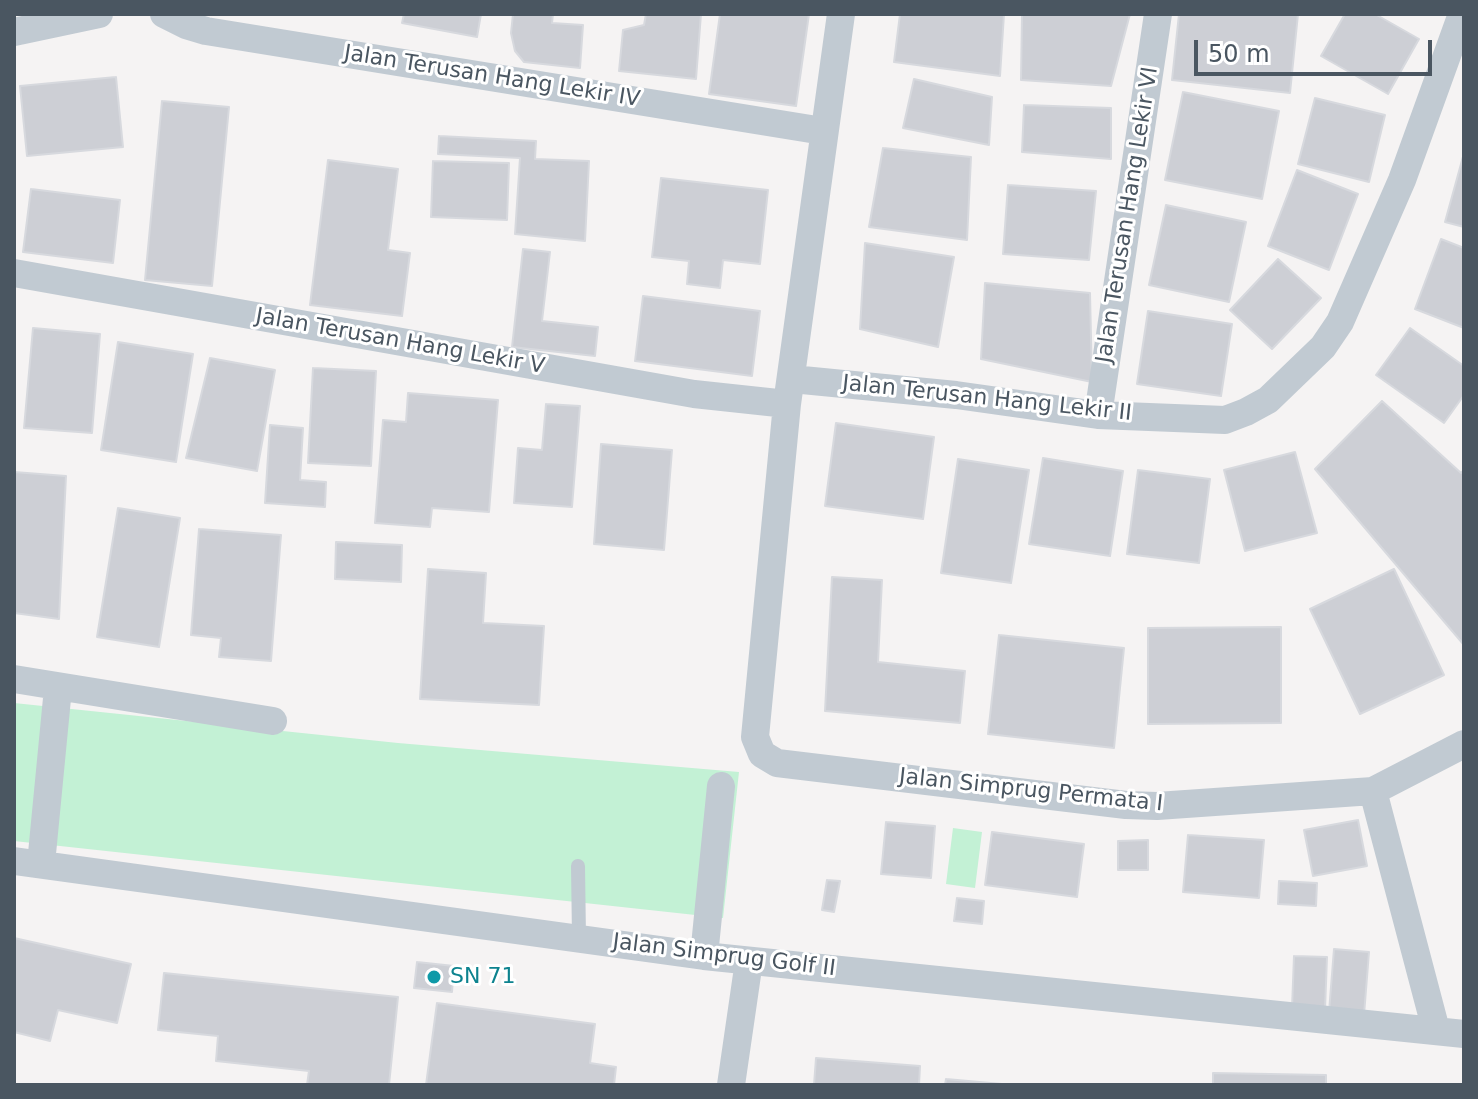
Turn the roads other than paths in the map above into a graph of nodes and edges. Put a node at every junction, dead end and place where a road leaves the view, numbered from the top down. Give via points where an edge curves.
1 (99, 14) edge
2 (164, 14) edge
3 (841, 14) edge
4 (1158, 14) edge
5 (1462, 14) edge
6 (14, 32) edge
7 (823, 131) junction
8 (14, 273) edge
9 (790, 391) junction
10 (1098, 415) junction
11 (14, 679) edge
12 (58, 688) junction
13 (273, 721) dead end
14 (1464, 744) edge
15 (721, 786) dead end
16 (1373, 791) junction
17 (27, 863) edge
18 (578, 866) dead end
19 (579, 938) junction
20 (704, 956) junction
21 (749, 961) junction
22 (1436, 1030) junction
23 (1464, 1034) edge
24 (731, 1085) edge

1 - 6 street
2 - 7 street, Jalan Terusan Hang Lekir IV via 206,31
3 - 7 street
4 - 10 street, Jalan Terusan Hang Lekir VI
5 - 10 street, Jalan Terusan Hang Lekir II via 1402,180 1340,322 1323,347 1268,400 1225,420
7 - 9 street
8 - 9 street, Jalan Terusan Hang Lekir V via 694,394
9 - 10 street, Jalan Terusan Hang Lekir II via 941,393
9 - 16 street, Jalan Simprug Permata I via 755,737 762,754 777,763 1126,805
11 - 12 street
12 - 13 street
12 - 17 street
14 - 16 street, Jalan Simprug Permata I
15 - 20 street
16 - 22 street
17 - 19 street, Jalan Simprug Golf II
18 - 19 lane
19 - 20 street, Jalan Simprug Golf II
20 - 21 street, Jalan Simprug Golf II
21 - 22 street, Jalan Simprug Golf II
21 - 24 street
22 - 23 street, Jalan Simprug Golf II

